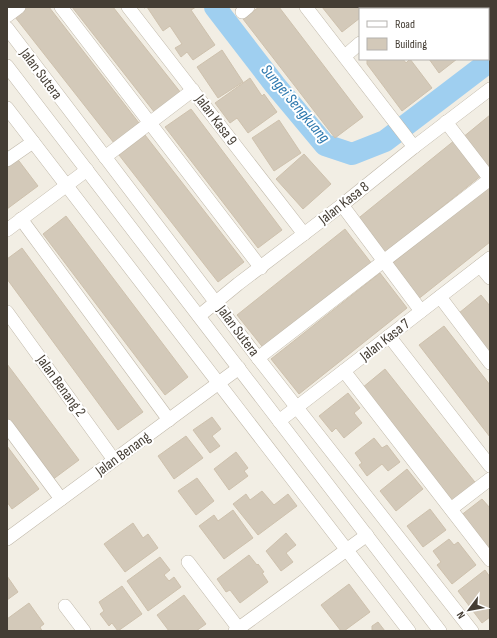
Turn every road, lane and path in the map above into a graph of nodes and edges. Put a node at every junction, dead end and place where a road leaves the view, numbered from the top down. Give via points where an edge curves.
1 (19, 7) edge
2 (62, 7) edge
3 (128, 7) edge
4 (306, 7) edge
5 (7, 16) edge
6 (7, 28) edge
7 (359, 44) edge
8 (345, 56) junction
9 (9, 73) edge
10 (490, 89) edge
11 (193, 90) junction
12 (7, 108) edge
13 (150, 122) junction
14 (446, 122) junction
15 (33, 142) junction
16 (411, 143) junction
17 (105, 157) junction
18 (7, 160) edge
19 (87, 170) junction
20 (490, 179) edge
21 (66, 186) junction
22 (342, 206) junction
23 (21, 219) junction
24 (7, 230) edge
25 (304, 234) junction
26 (384, 261) junction
27 (485, 262) edge
28 (261, 268) junction
29 (490, 278) edge
30 (440, 297) junction
31 (216, 302) junction
32 (421, 311) junction
33 (7, 312) edge
34 (199, 316) junction
35 (389, 336) junction
36 (258, 358) junction
37 (490, 363) edge
38 (239, 368) junction
39 (344, 371) junction
40 (218, 383) junction
41 (297, 407) junction
42 (169, 420) junction
43 (279, 421) junction
44 (7, 426) edge
45 (114, 460) junction
46 (490, 466) edge
47 (490, 479) edge
48 (61, 499) junction
49 (451, 509) junction
50 (8, 535) edge
51 (367, 535) junction
52 (347, 550) junction
53 (490, 560) edge
54 (188, 562) dead end
55 (65, 606) dead end
56 (237, 630) edge
57 (84, 631) edge
58 (409, 631) edge
59 (440, 631) edge
60 (472, 631) edge

1 - 5 street
2 - 13 street
3 - 11 street, Jalan Kasa 9
4 - 8 street
6 - 17 street, Jalan Sutera
7 - 8 street
8 - 16 street
9 - 19 street, Jalan Sutera
10 - 14 street, Jalan Kasa 8
11 - 13 street
11 - 25 street, Jalan Kasa 9
12 - 15 street
13 - 17 street
13 - 28 street
14 - 16 street, Jalan Kasa 8
14 - 20 street
15 - 18 street
15 - 21 street
16 - 22 street, Jalan Kasa 8
17 - 31 street, Jalan Sutera
19 - 21 street
19 - 34 street, Jalan Sutera
20 - 26 street
21 - 23 street
21 - 40 street
22 - 25 street, Jalan Kasa 8
22 - 26 street
23 - 24 street
23 - 42 street
25 - 28 street, Jalan Kasa 8
26 - 32 street
26 - 36 street
27 - 29 street
27 - 30 street, Jalan Kasa 7
28 - 31 street, Jalan Kasa 8
30 - 32 street, Jalan Kasa 7
30 - 37 street
31 - 34 street, Jalan Kasa 8
31 - 36 street, Jalan Sutera
32 - 35 street, Jalan Kasa 7
33 - 45 street, Jalan Benang 2
34 - 38 street, Jalan Sutera
35 - 39 street, Jalan Kasa 7
35 - 46 street
36 - 41 street, Jalan Sutera
38 - 40 street, Jalan Benang
38 - 43 street, Jalan Sutera
39 - 41 street, Jalan Kasa 7
39 - 49 street
40 - 42 street, Jalan Benang
40 - 52 street
41 - 43 street, Jalan Kasa 7
41 - 60 street, Jalan Sutera
42 - 45 street, Jalan Benang
43 - 51 street, Jalan Sutera
44 - 48 street
45 - 48 street, Jalan Benang
47 - 49 street
48 - 50 street, Jalan Benang
49 - 53 street
51 - 52 street
51 - 59 street, Jalan Sutera
52 - 56 street
52 - 58 street
54 - 56 street
55 - 57 street

